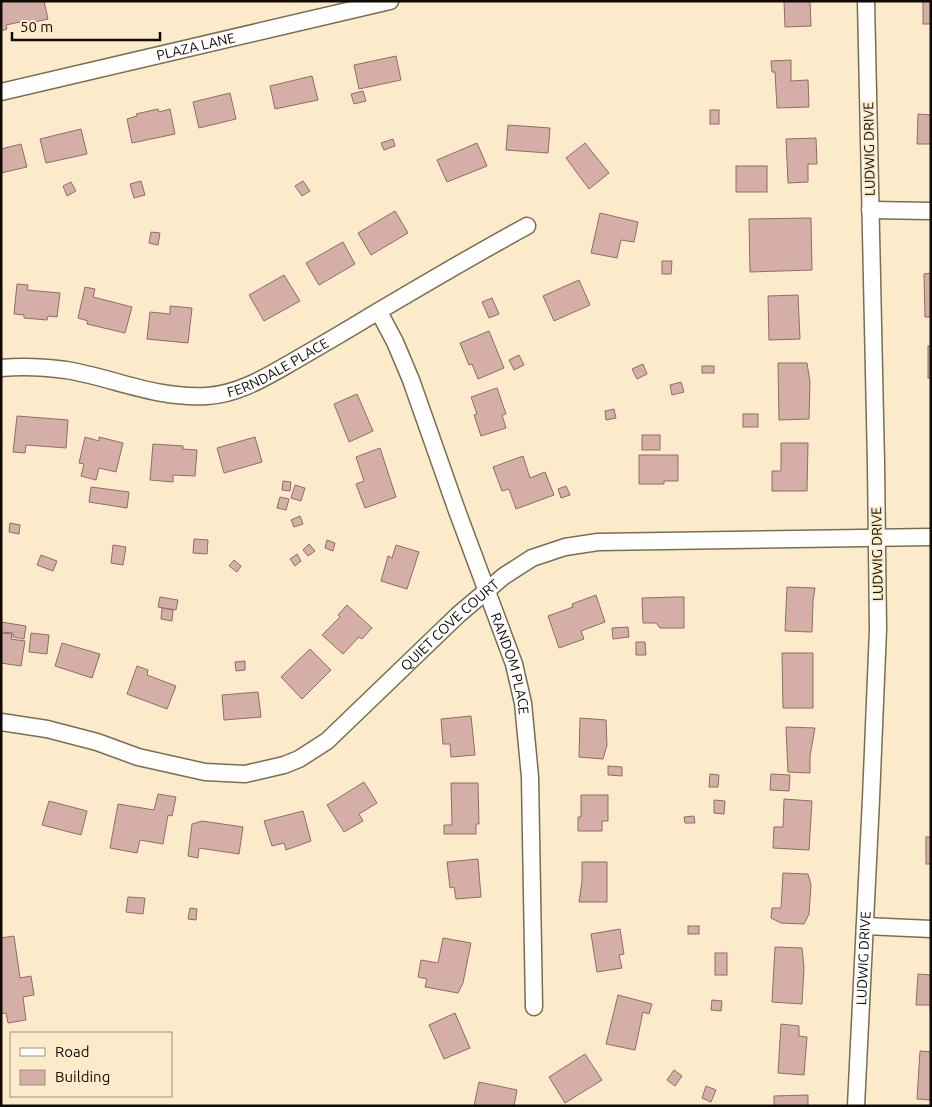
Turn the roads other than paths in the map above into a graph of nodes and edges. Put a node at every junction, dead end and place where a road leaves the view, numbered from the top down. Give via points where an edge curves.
1 (390, 1) edge
2 (866, 1) edge
3 (1, 92) edge
4 (870, 210) junction
5 (931, 211) edge
6 (527, 226) dead end
7 (379, 312) junction
8 (1, 368) edge
9 (931, 537) edge
10 (877, 538) junction
11 (487, 590) junction
12 (1, 722) edge
13 (865, 926) junction
14 (931, 928) edge
15 (534, 1007) dead end
16 (856, 1106) edge

1 - 3 street, PLAZA LANE
2 - 4 street, LUDWIG DRIVE
4 - 5 street
4 - 10 street, LUDWIG DRIVE
6 - 7 street, FERNDALE PLACE
7 - 8 street, FERNDALE PLACE via 252,384 236,391 208,396 160,394 67,370
7 - 11 street, RANDOM PLACE via 411,380
9 - 10 street, QUIET COVE COURT
10 - 11 street, QUIET COVE COURT via 598,542 564,547 532,558
10 - 13 street, LUDWIG DRIVE via 878,629
11 - 12 street, QUIET COVE COURT via 327,741 299,759 267,770 245,774 205,772 138,757 47,729
11 - 15 street, RANDOM PLACE via 514,664 528,737
13 - 14 street
13 - 16 street, LUDWIG DRIVE

